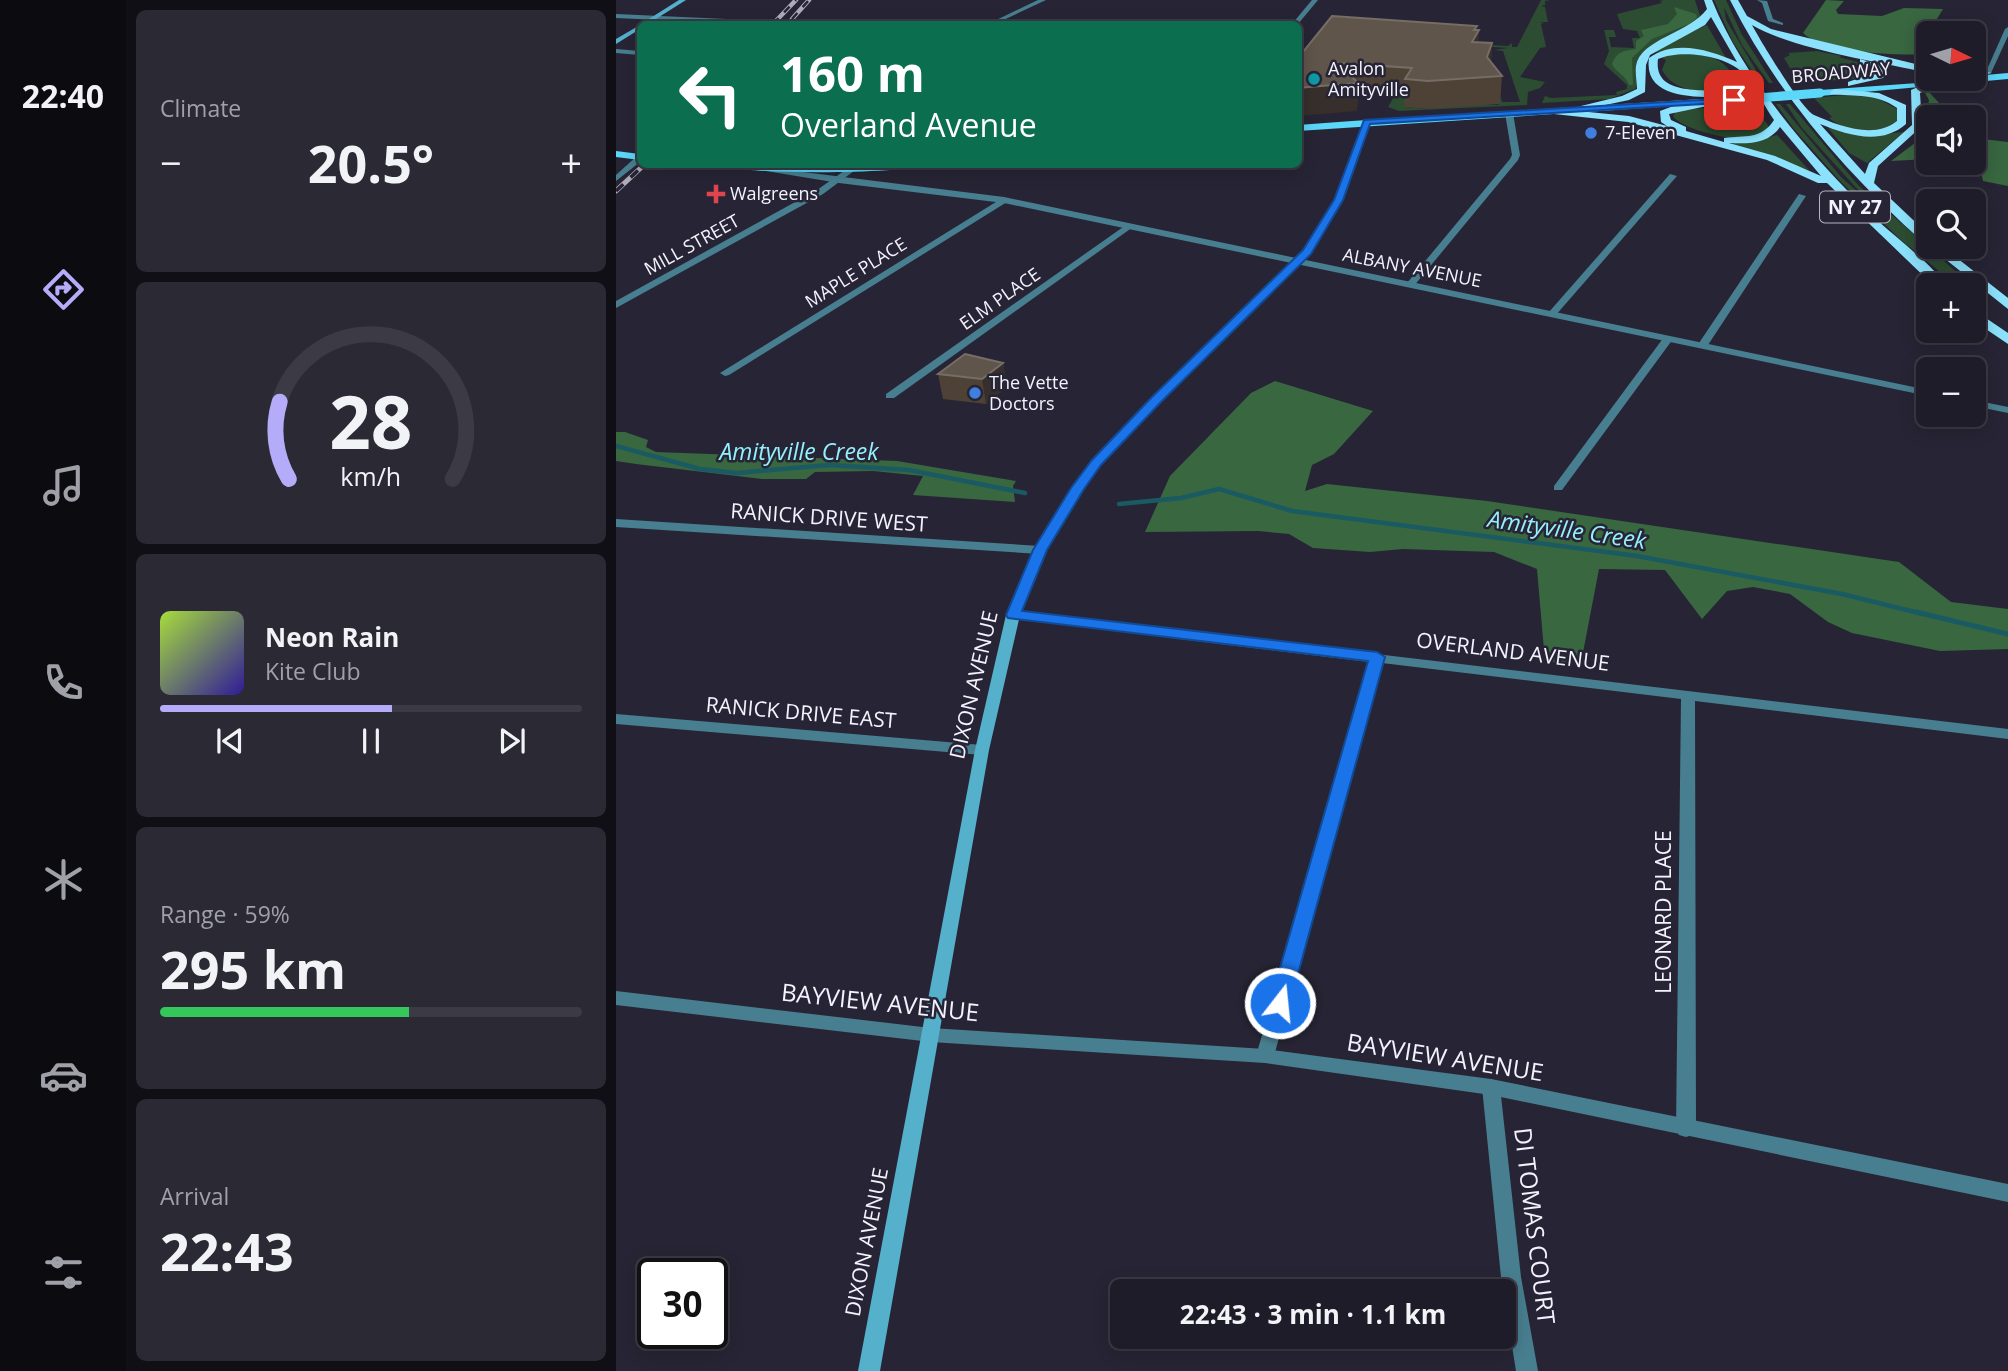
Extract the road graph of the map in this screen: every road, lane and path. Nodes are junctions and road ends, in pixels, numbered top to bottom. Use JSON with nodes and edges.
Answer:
{"nodes":[{"id":1,"x":683,"y":0,"type":"edge"},
{"id":2,"x":1043,"y":0,"type":"edge"},
{"id":3,"x":1315,"y":0,"type":"edge"},
{"id":4,"x":1734,"y":0,"type":"edge"},
{"id":5,"x":1760,"y":0,"type":"edge"},
{"id":6,"x":1710,"y":5,"type":"edge"},
{"id":7,"x":616,"y":16,"type":"edge"},
{"id":8,"x":1742,"y":17,"type":"junction"},
{"id":9,"x":655,"y":18,"type":"junction"},
{"id":10,"x":650,"y":21,"type":"edge"},
{"id":11,"x":727,"y":21,"type":"dead end"},
{"id":12,"x":998,"y":21,"type":"edge"},
{"id":13,"x":1298,"y":21,"type":"edge"},
{"id":14,"x":1782,"y":24,"type":"dead end"},
{"id":15,"x":637,"y":29,"type":"edge"},
{"id":16,"x":2008,"y":29,"type":"edge"},
{"id":17,"x":616,"y":42,"type":"edge"},
{"id":18,"x":1795,"y":50,"type":"dead end"},
{"id":19,"x":616,"y":51,"type":"edge"},
{"id":20,"x":637,"y":53,"type":"edge"},
{"id":21,"x":1778,"y":55,"type":"dead end"},
{"id":22,"x":1772,"y":65,"type":"junction"},
{"id":23,"x":1916,"y":67,"type":"edge"},
{"id":24,"x":1745,"y":70,"type":"junction"},
{"id":25,"x":2008,"y":71,"type":"edge"},
{"id":26,"x":1987,"y":73,"type":"joint"},
{"id":27,"x":2008,"y":76,"type":"edge"},
{"id":28,"x":1986,"y":78,"type":"edge"},
{"id":29,"x":1916,"y":79,"type":"edge"},
{"id":30,"x":1851,"y":84,"type":"junction"},
{"id":31,"x":1916,"y":84,"type":"edge"},
{"id":32,"x":1818,"y":90,"type":"junction"},
{"id":33,"x":1918,"y":91,"type":"edge"},
{"id":34,"x":1835,"y":92,"type":"junction"},
{"id":35,"x":1726,"y":98,"type":"junction"},
{"id":36,"x":1583,"y":106,"type":"junction"},
{"id":37,"x":1509,"y":113,"type":"junction"},
{"id":38,"x":1558,"y":113,"type":"junction"},
{"id":39,"x":1809,"y":114,"type":"junction"},
{"id":40,"x":1367,"y":122,"type":"junction"},
{"id":41,"x":1778,"y":122,"type":"junction"},
{"id":42,"x":1302,"y":128,"type":"edge"},
{"id":43,"x":616,"y":154,"type":"edge"},
{"id":44,"x":637,"y":157,"type":"edge"},
{"id":45,"x":637,"y":160,"type":"edge"},
{"id":46,"x":763,"y":168,"type":"joint"},
{"id":47,"x":854,"y":168,"type":"joint"},
{"id":48,"x":1673,"y":176,"type":"dead end"},
{"id":49,"x":616,"y":179,"type":"edge"},
{"id":50,"x":839,"y":181,"type":"junction"},
{"id":51,"x":1868,"y":184,"type":"junction"},
{"id":52,"x":1838,"y":190,"type":"junction"},
{"id":53,"x":1802,"y":196,"type":"dead end"},
{"id":54,"x":1003,"y":200,"type":"junction"},
{"id":55,"x":1129,"y":227,"type":"junction"},
{"id":56,"x":1916,"y":229,"type":"edge"},
{"id":57,"x":1951,"y":259,"type":"edge"},
{"id":58,"x":1297,"y":263,"type":"junction"},
{"id":59,"x":1927,"y":273,"type":"edge"},
{"id":60,"x":1410,"y":285,"type":"junction"},
{"id":61,"x":2008,"y":305,"type":"edge"},
{"id":62,"x":616,"y":306,"type":"edge"},
{"id":63,"x":1552,"y":314,"type":"junction"},
{"id":64,"x":1986,"y":323,"type":"edge"},
{"id":65,"x":1668,"y":338,"type":"junction"},
{"id":66,"x":2008,"y":340,"type":"edge"},
{"id":67,"x":1702,"y":346,"type":"junction"},
{"id":68,"x":725,"y":373,"type":"dead end"},
{"id":69,"x":1916,"y":391,"type":"edge"},
{"id":70,"x":890,"y":396,"type":"dead end"},
{"id":71,"x":1986,"y":405,"type":"edge"},
{"id":72,"x":2008,"y":410,"type":"edge"},
{"id":73,"x":1558,"y":488,"type":"dead end"},
{"id":74,"x":616,"y":523,"type":"edge"},
{"id":75,"x":1040,"y":550,"type":"junction"},
{"id":76,"x":1013,"y":615,"type":"junction"},
{"id":77,"x":1377,"y":657,"type":"junction"},
{"id":78,"x":1688,"y":695,"type":"junction"},
{"id":79,"x":616,"y":719,"type":"edge"},
{"id":80,"x":2008,"y":734,"type":"edge"},
{"id":81,"x":982,"y":750,"type":"junction"},
{"id":82,"x":616,"y":998,"type":"edge"},
{"id":83,"x":931,"y":1035,"type":"junction"},
{"id":84,"x":1265,"y":1056,"type":"junction"},
{"id":85,"x":1491,"y":1087,"type":"junction"},
{"id":86,"x":1686,"y":1129,"type":"junction"},
{"id":87,"x":2008,"y":1194,"type":"edge"},
{"id":88,"x":869,"y":1371,"type":"edge"},
{"id":89,"x":1527,"y":1371,"type":"edge"}],
"edges":[{"from":1,"to":9,"type":"main road"},
{"from":2,"to":12,"type":"street"},
{"from":3,"to":13,"type":"street"},
{"from":4,"to":8,"type":"highway","number":"NY 27"},
{"from":5,"to":14,"type":"street"},
{"from":6,"to":24,"type":"highway","number":"NY 27"},
{"from":6,"to":36,"type":"highway"},
{"from":7,"to":9,"type":"street"},
{"from":8,"to":22,"type":"highway","number":"NY 27"},
{"from":8,"to":23,"type":"highway"},
{"from":9,"to":10,"type":"main road"},
{"from":9,"to":11,"type":"street"},
{"from":15,"to":17,"type":"main road"},
{"from":16,"to":26,"type":"street"},
{"from":18,"to":30,"type":"highway"},
{"from":19,"to":20,"type":"street"},
{"from":21,"to":22,"type":"highway"},
{"from":22,"to":39,"type":"highway","number":"NY 27"},
{"from":24,"to":35,"type":"highway"},
{"from":24,"to":41,"type":"highway","number":"NY 27"},
{"from":25,"to":26,"type":"main road"},
{"from":27,"to":28,"type":"main road","name":"BROADWAY"},
{"from":29,"to":30,"type":"main road","name":"BROADWAY"},
{"from":30,"to":32,"type":"main road","name":"BROADWAY"},
{"from":31,"to":34,"type":"main road","name":"BROADWAY"},
{"from":32,"to":34,"type":"main road","name":"BROADWAY"},
{"from":32,"to":35,"type":"main road","name":"BROADWAY","bridge":true},
{"from":33,"to":51,"type":"highway"},
{"from":34,"to":39,"type":"highway"},
{"from":35,"to":36,"type":"main road","name":"BROADWAY"},
{"from":35,"to":38,"type":"main road","name":"BROADWAY"},
{"from":35,"to":41,"type":"highway"},
{"from":36,"to":37,"type":"main road","name":"BROADWAY"},
{"from":37,"to":38,"type":"main road","name":"BROADWAY"},
{"from":37,"to":40,"type":"main road","name":"BROADWAY"},
{"from":37,"to":60,"type":"street"},
{"from":38,"to":52,"type":"highway"},
{"from":39,"to":51,"type":"highway","number":"NY 27"},
{"from":40,"to":42,"type":"main road","name":"BROADWAY"},
{"from":40,"to":58,"type":"main road","name":"DIXON AVENUE"},
{"from":41,"to":52,"type":"highway","number":"NY 27"},
{"from":43,"to":44,"type":"main road"},
{"from":45,"to":49,"type":"street"},
{"from":46,"to":47,"type":"main road"},
{"from":46,"to":50,"type":"street","name":"ALBANY AVENUE"},
{"from":47,"to":50,"type":"street","name":"MILL STREET"},
{"from":48,"to":63,"type":"street"},
{"from":50,"to":54,"type":"street","name":"ALBANY AVENUE"},
{"from":50,"to":62,"type":"street","name":"MILL STREET"},
{"from":51,"to":56,"type":"highway","number":"NY 27"},
{"from":52,"to":59,"type":"highway","number":"NY 27"},
{"from":53,"to":67,"type":"street"},
{"from":54,"to":55,"type":"street","name":"ALBANY AVENUE"},
{"from":54,"to":68,"type":"street","name":"MAPLE PLACE"},
{"from":55,"to":58,"type":"street","name":"ALBANY AVENUE"},
{"from":55,"to":70,"type":"street","name":"ELM PLACE"},
{"from":57,"to":61,"type":"highway"},
{"from":58,"to":60,"type":"street","name":"ALBANY AVENUE"},
{"from":58,"to":75,"type":"main road","name":"DIXON AVENUE"},
{"from":60,"to":63,"type":"street","name":"ALBANY AVENUE"},
{"from":63,"to":65,"type":"street","name":"ALBANY AVENUE"},
{"from":64,"to":66,"type":"highway"},
{"from":65,"to":67,"type":"street","name":"ALBANY AVENUE"},
{"from":65,"to":73,"type":"street"},
{"from":67,"to":69,"type":"street","name":"ALBANY AVENUE"},
{"from":71,"to":72,"type":"street"},
{"from":74,"to":75,"type":"street","name":"RANICK DRIVE WEST"},
{"from":75,"to":76,"type":"main road","name":"DIXON AVENUE"},
{"from":76,"to":77,"type":"street","name":"OVERLAND AVENUE"},
{"from":76,"to":81,"type":"main road","name":"DIXON AVENUE"},
{"from":77,"to":78,"type":"street","name":"OVERLAND AVENUE"},
{"from":77,"to":84,"type":"street"},
{"from":78,"to":80,"type":"street","name":"OVERLAND AVENUE"},
{"from":78,"to":86,"type":"street","name":"LEONARD PLACE"},
{"from":79,"to":81,"type":"street","name":"RANICK DRIVE EAST"},
{"from":81,"to":83,"type":"main road","name":"DIXON AVENUE"},
{"from":82,"to":83,"type":"street","name":"BAYVIEW AVENUE"},
{"from":83,"to":84,"type":"street","name":"BAYVIEW AVENUE"},
{"from":83,"to":88,"type":"main road","name":"DIXON AVENUE"},
{"from":84,"to":85,"type":"street","name":"BAYVIEW AVENUE"},
{"from":85,"to":86,"type":"street","name":"BAYVIEW AVENUE"},
{"from":85,"to":89,"type":"street","name":"DI TOMAS COURT"},
{"from":86,"to":87,"type":"street","name":"BAYVIEW AVENUE"}]}
